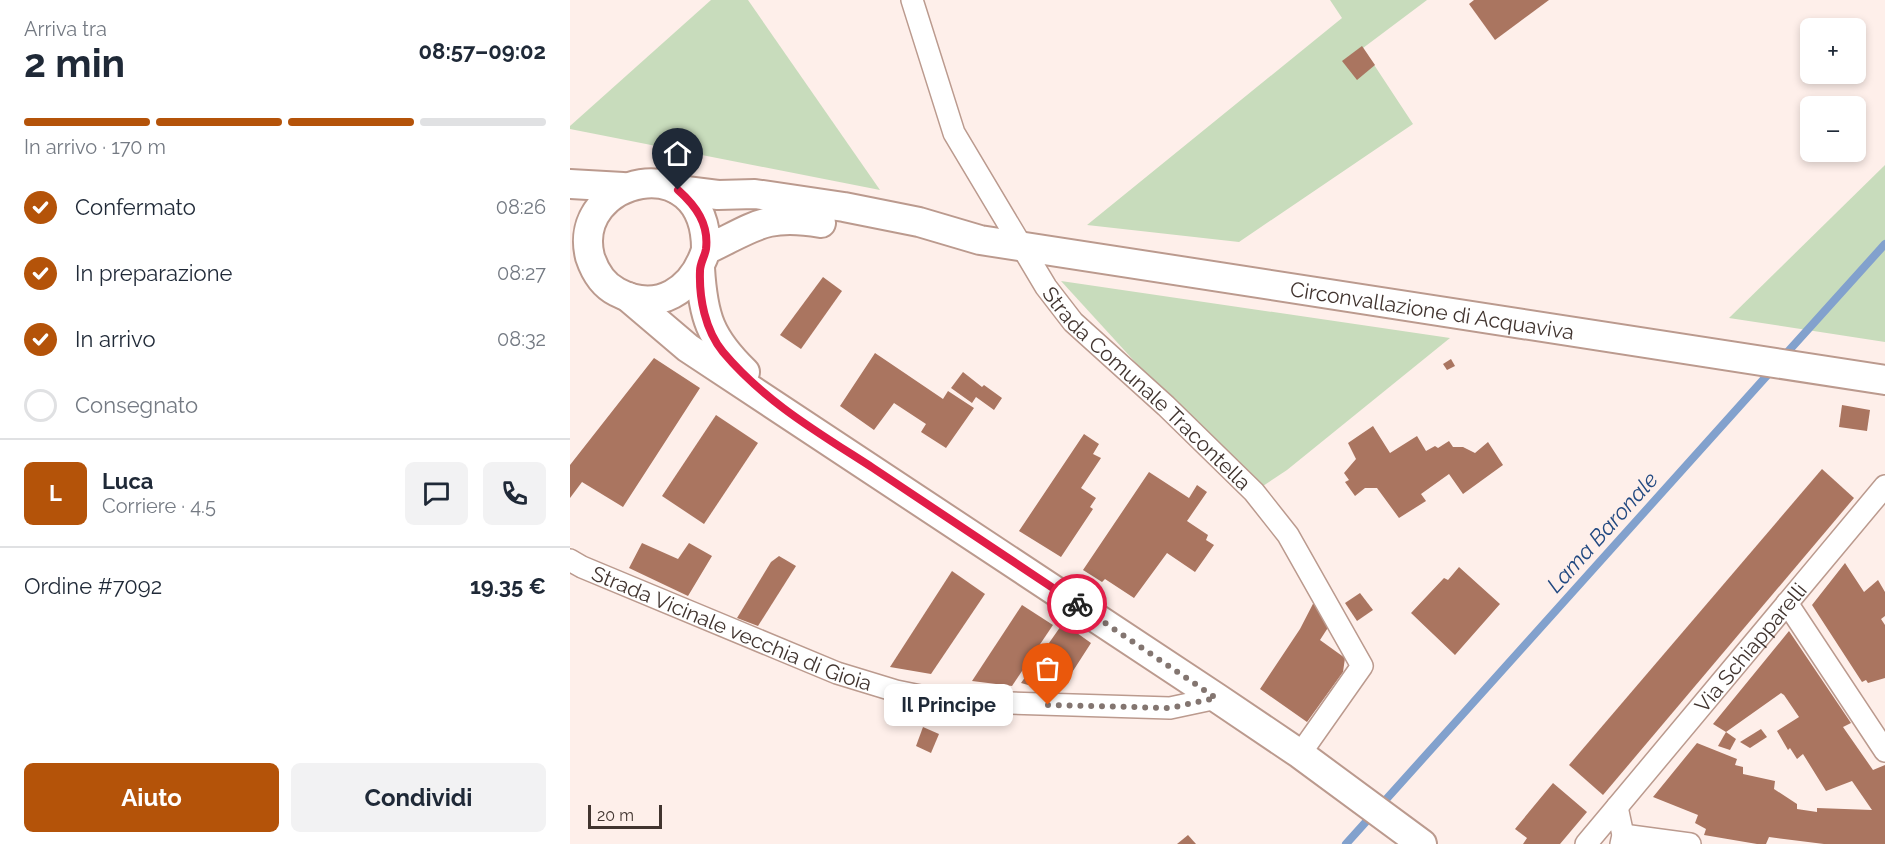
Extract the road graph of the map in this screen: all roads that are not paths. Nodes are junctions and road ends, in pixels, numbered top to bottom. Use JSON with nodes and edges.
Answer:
{"nodes":[{"id":1,"x":912,"y":0,"type":"edge"},
{"id":2,"x":570,"y":184,"type":"edge"},
{"id":3,"x":623,"y":186,"type":"junction"},
{"id":4,"x":678,"y":190,"type":"junction"},
{"id":5,"x":980,"y":240,"type":"junction"},
{"id":6,"x":1023,"y":247,"type":"junction"},
{"id":7,"x":570,"y":255,"type":"edge"},
{"id":8,"x":703,"y":259,"type":"junction"},
{"id":9,"x":595,"y":270,"type":"junction"},
{"id":10,"x":628,"y":297,"type":"junction"},
{"id":11,"x":1885,"y":380,"type":"edge"},
{"id":12,"x":773,"y":402,"type":"junction"},
{"id":13,"x":1885,"y":486,"type":"edge"},
{"id":14,"x":570,"y":560,"type":"edge"},
{"id":15,"x":1787,"y":603,"type":"junction"},
{"id":16,"x":1216,"y":698,"type":"junction"},
{"id":17,"x":1885,"y":751,"type":"edge"},
{"id":18,"x":1300,"y":754,"type":"junction"},
{"id":19,"x":1617,"y":807,"type":"junction"},
{"id":20,"x":1622,"y":839,"type":"edge"},
{"id":21,"x":1422,"y":844,"type":"edge"},
{"id":22,"x":1586,"y":844,"type":"edge"},
{"id":23,"x":1690,"y":844,"type":"edge"}],
"edges":[{"from":1,"to":6,"type":"street","name":"Strada Comunale Tracontella"},
{"from":2,"to":3,"type":"main road"},
{"from":3,"to":4,"type":"main road"},
{"from":3,"to":9,"type":"main road"},
{"from":4,"to":5,"type":"main road"},
{"from":4,"to":8,"type":"main road"},
{"from":5,"to":6,"type":"main road","name":"Circonvallazione di Acquaviva"},
{"from":5,"to":8,"type":"main road"},
{"from":6,"to":11,"type":"main road","name":"Circonvallazione di Acquaviva"},
{"from":6,"to":18,"type":"street","name":"Strada Comunale Tracontella"},
{"from":7,"to":9,"type":"main road"},
{"from":8,"to":10,"type":"main road"},
{"from":8,"to":12,"type":"main road"},
{"from":9,"to":10,"type":"main road"},
{"from":10,"to":12,"type":"main road"},
{"from":12,"to":16,"type":"main road"},
{"from":13,"to":15,"type":"street","name":"Via Schiapparelli"},
{"from":14,"to":16,"type":"street","name":"Strada Vicinale vecchia di Gioia"},
{"from":15,"to":17,"type":"street"},
{"from":15,"to":19,"type":"street","name":"Via Schiapparelli"},
{"from":16,"to":18,"type":"main road"},
{"from":18,"to":21,"type":"main road"},
{"from":19,"to":20,"type":"street"},
{"from":19,"to":22,"type":"street","name":"Via Schiapparelli"},
{"from":20,"to":23,"type":"street"}]}
